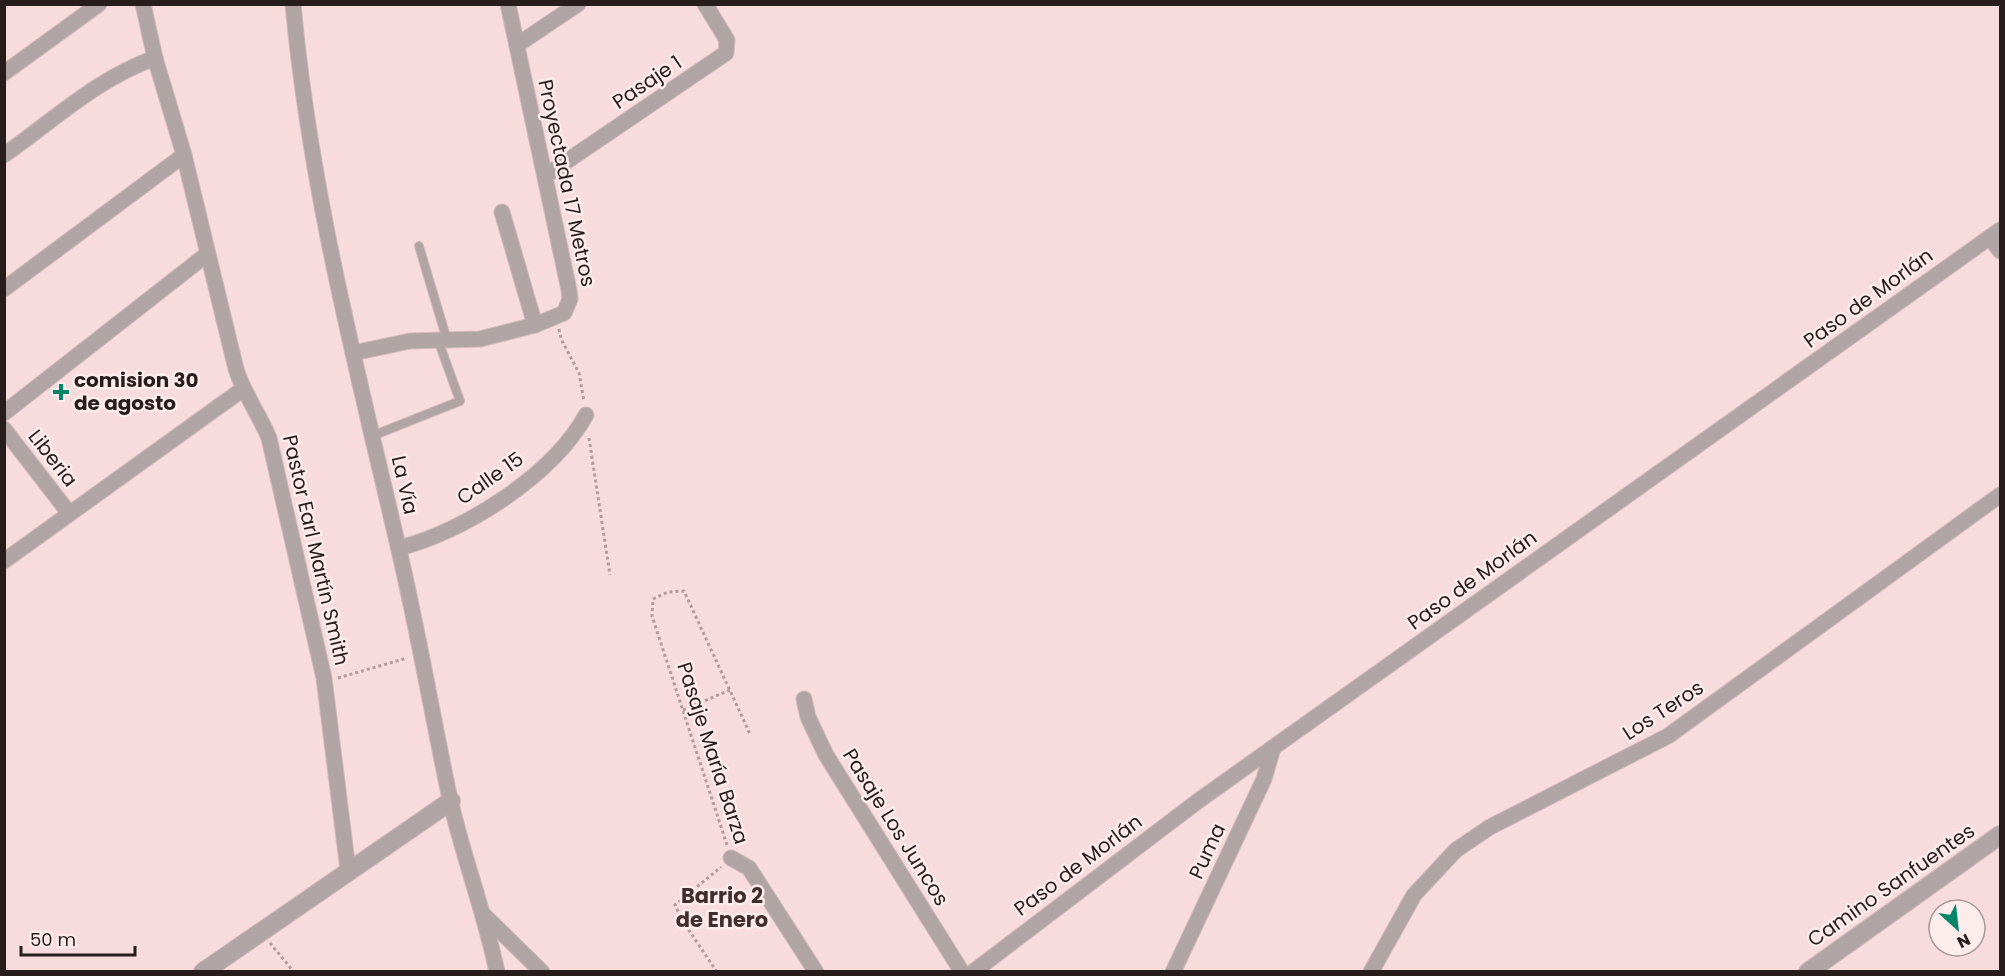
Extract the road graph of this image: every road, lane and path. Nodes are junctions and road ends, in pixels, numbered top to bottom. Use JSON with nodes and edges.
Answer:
{"nodes":[{"id":1,"x":99,"y":4,"type":"edge"},
{"id":2,"x":143,"y":4,"type":"edge"},
{"id":3,"x":293,"y":4,"type":"edge"},
{"id":4,"x":508,"y":4,"type":"edge"},
{"id":5,"x":578,"y":4,"type":"edge"},
{"id":6,"x":705,"y":4,"type":"edge"},
{"id":7,"x":518,"y":45,"type":"junction"},
{"id":8,"x":155,"y":58,"type":"junction"},
{"id":9,"x":4,"y":74,"type":"edge"},
{"id":10,"x":4,"y":155,"type":"edge"},
{"id":11,"x":184,"y":155,"type":"junction"},
{"id":12,"x":545,"y":176,"type":"junction"},
{"id":13,"x":502,"y":212,"type":"dead end"},
{"id":14,"x":1995,"y":233,"type":"edge"},
{"id":15,"x":419,"y":246,"type":"dead end"},
{"id":16,"x":2001,"y":251,"type":"edge"},
{"id":17,"x":206,"y":255,"type":"junction"},
{"id":18,"x":4,"y":289,"type":"edge"},
{"id":19,"x":557,"y":317,"type":"junction"},
{"id":20,"x":535,"y":325,"type":"junction"},
{"id":21,"x":443,"y":340,"type":"junction"},
{"id":22,"x":353,"y":353,"type":"junction"},
{"id":23,"x":243,"y":389,"type":"junction"},
{"id":24,"x":4,"y":412,"type":"edge"},
{"id":25,"x":586,"y":415,"type":"junction"},
{"id":26,"x":4,"y":429,"type":"edge"},
{"id":27,"x":372,"y":436,"type":"junction"},
{"id":28,"x":2001,"y":495,"type":"edge"},
{"id":29,"x":69,"y":513,"type":"junction"},
{"id":30,"x":399,"y":548,"type":"junction"},
{"id":31,"x":4,"y":561,"type":"edge"},
{"id":32,"x":610,"y":575,"type":"dead end"},
{"id":33,"x":422,"y":652,"type":"junction"},
{"id":34,"x":324,"y":678,"type":"junction"},
{"id":35,"x":730,"y":690,"type":"junction"},
{"id":36,"x":804,"y":699,"type":"dead end"},
{"id":37,"x":683,"y":710,"type":"junction"},
{"id":38,"x":750,"y":734,"type":"dead end"},
{"id":39,"x":1273,"y":748,"type":"junction"},
{"id":40,"x":451,"y":801,"type":"junction"},
{"id":41,"x":2000,"y":835,"type":"edge"},
{"id":42,"x":731,"y":858,"type":"junction"},
{"id":43,"x":348,"y":870,"type":"junction"},
{"id":44,"x":484,"y":915,"type":"junction"},
{"id":45,"x":261,"y":932,"type":"junction"},
{"id":46,"x":203,"y":972,"type":"edge"},
{"id":47,"x":294,"y":972,"type":"edge"},
{"id":48,"x":497,"y":972,"type":"edge"},
{"id":49,"x":542,"y":972,"type":"edge"},
{"id":50,"x":717,"y":972,"type":"edge"},
{"id":51,"x":816,"y":972,"type":"edge"},
{"id":52,"x":962,"y":972,"type":"edge"},
{"id":53,"x":973,"y":972,"type":"edge"},
{"id":54,"x":1173,"y":972,"type":"edge"},
{"id":55,"x":1371,"y":972,"type":"edge"},
{"id":56,"x":1808,"y":972,"type":"edge"}],
"edges":[{"from":1,"to":9,"type":"street"},
{"from":2,"to":8,"type":"street","name":"Pastor Earl Martín Smith"},
{"from":3,"to":22,"type":"street","name":"La Vía"},
{"from":4,"to":7,"type":"street","name":"Proyectada 17 Metros"},
{"from":5,"to":7,"type":"street"},
{"from":6,"to":12,"type":"street","name":"Pasaje 1"},
{"from":7,"to":12,"type":"street","name":"Proyectada 17 Metros"},
{"from":8,"to":10,"type":"street"},
{"from":8,"to":11,"type":"street","name":"Pastor Earl Martín Smith"},
{"from":11,"to":17,"type":"street","name":"Pastor Earl Martín Smith"},
{"from":11,"to":18,"type":"street"},
{"from":12,"to":19,"type":"street","name":"Proyectada 17 Metros"},
{"from":13,"to":20,"type":"street"},
{"from":14,"to":16,"type":"street"},
{"from":14,"to":39,"type":"street","name":"Paso de Morlán"},
{"from":15,"to":21,"type":"lane"},
{"from":17,"to":23,"type":"street","name":"Pastor Earl Martín Smith"},
{"from":17,"to":24,"type":"street"},
{"from":19,"to":20,"type":"street"},
{"from":19,"to":25,"type":"path"},
{"from":20,"to":21,"type":"street"},
{"from":21,"to":22,"type":"street"},
{"from":21,"to":27,"type":"lane"},
{"from":22,"to":27,"type":"street","name":"La Vía"},
{"from":23,"to":29,"type":"street"},
{"from":23,"to":34,"type":"street","name":"Pastor Earl Martín Smith"},
{"from":25,"to":30,"type":"street","name":"Calle 15"},
{"from":25,"to":32,"type":"path"},
{"from":26,"to":29,"type":"street","name":"Liberia"},
{"from":27,"to":30,"type":"street","name":"La Vía"},
{"from":28,"to":55,"type":"street","name":"Los Teros"},
{"from":29,"to":31,"type":"street"},
{"from":30,"to":33,"type":"street","name":"La Vía"},
{"from":33,"to":34,"type":"path"},
{"from":33,"to":40,"type":"street","name":"La Vía"},
{"from":34,"to":43,"type":"street","name":"Pastor Earl Martín Smith"},
{"from":35,"to":37,"type":"path"},
{"from":35,"to":37,"type":"path","name":"Pasaje María Barza"},
{"from":35,"to":38,"type":"path"},
{"from":36,"to":52,"type":"street","name":"Pasaje Los Juncos"},
{"from":37,"to":42,"type":"path","name":"Pasaje María Barza"},
{"from":39,"to":53,"type":"street","name":"Paso de Morlán"},
{"from":39,"to":54,"type":"street","name":"Puma"},
{"from":40,"to":43,"type":"street"},
{"from":40,"to":44,"type":"street","name":"La Vía"},
{"from":41,"to":56,"type":"street","name":"Camino Sanfuentes"},
{"from":42,"to":50,"type":"path","name":"Pasaje María Barza"},
{"from":42,"to":51,"type":"street"},
{"from":43,"to":45,"type":"street"},
{"from":44,"to":48,"type":"street","name":"La Vía"},
{"from":44,"to":49,"type":"street"},
{"from":45,"to":46,"type":"street"},
{"from":45,"to":47,"type":"path"}]}
